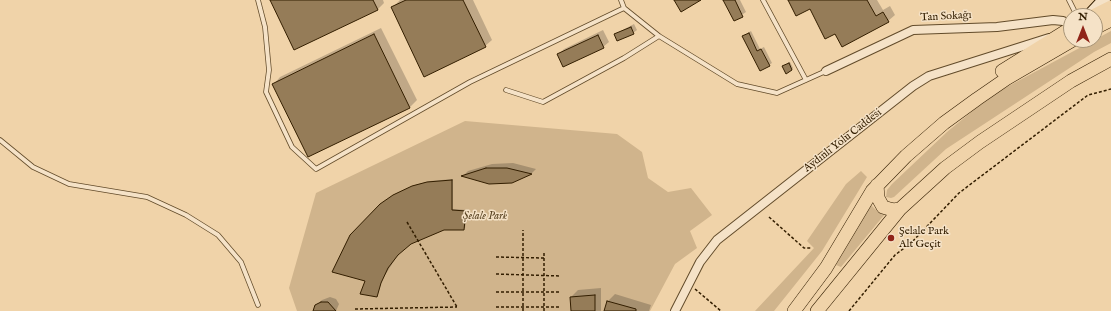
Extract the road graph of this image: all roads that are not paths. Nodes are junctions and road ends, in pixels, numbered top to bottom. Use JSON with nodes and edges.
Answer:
{"nodes":[{"id":1,"x":258,"y":0,"type":"edge"},
{"id":2,"x":621,"y":0,"type":"edge"},
{"id":3,"x":763,"y":0,"type":"edge"},
{"id":4,"x":1104,"y":0,"type":"edge"},
{"id":5,"x":624,"y":8,"type":"junction"},
{"id":6,"x":1096,"y":8,"type":"edge"},
{"id":7,"x":1063,"y":21,"type":"edge"},
{"id":8,"x":1063,"y":32,"type":"edge"},
{"id":9,"x":1059,"y":35,"type":"junction"},
{"id":10,"x":659,"y":36,"type":"junction"},
{"id":11,"x":1063,"y":46,"type":"edge"},
{"id":12,"x":1111,"y":52,"type":"edge"},
{"id":13,"x":1111,"y":59,"type":"edge"},
{"id":14,"x":826,"y":71,"type":"joint"},
{"id":15,"x":806,"y":80,"type":"junction"},
{"id":16,"x":1071,"y":81,"type":"junction"},
{"id":17,"x":506,"y":90,"type":"dead end"},
{"id":18,"x":0,"y":140,"type":"edge"},
{"id":19,"x":923,"y":141,"type":"junction"},
{"id":20,"x":877,"y":185,"type":"junction"},
{"id":21,"x":900,"y":209,"type":"junction"},
{"id":22,"x":258,"y":306,"type":"dead end"},
{"id":23,"x":675,"y":311,"type":"edge"},
{"id":24,"x":794,"y":311,"type":"edge"},
{"id":25,"x":817,"y":311,"type":"edge"}],
"edges":[{"from":1,"to":5,"type":"lane"},
{"from":2,"to":5,"type":"lane"},
{"from":3,"to":15,"type":"lane"},
{"from":4,"to":6,"type":"street"},
{"from":5,"to":10,"type":"lane"},
{"from":7,"to":14,"type":"street","name":"Tan Sokağı"},
{"from":8,"to":9,"type":"main road"},
{"from":9,"to":19,"type":"main road"},
{"from":9,"to":23,"type":"street","name":"Aydınlı Yolu Caddesi"},
{"from":10,"to":15,"type":"lane"},
{"from":10,"to":17,"type":"lane"},
{"from":11,"to":19,"type":"main road"},
{"from":12,"to":16,"type":"main road"},
{"from":13,"to":16,"type":"main road"},
{"from":14,"to":15,"type":"lane"},
{"from":16,"to":21,"type":"main road"},
{"from":18,"to":22,"type":"lane"},
{"from":19,"to":20,"type":"main road"},
{"from":20,"to":21,"type":"main road"},
{"from":20,"to":24,"type":"main road"},
{"from":21,"to":25,"type":"main road"}]}
